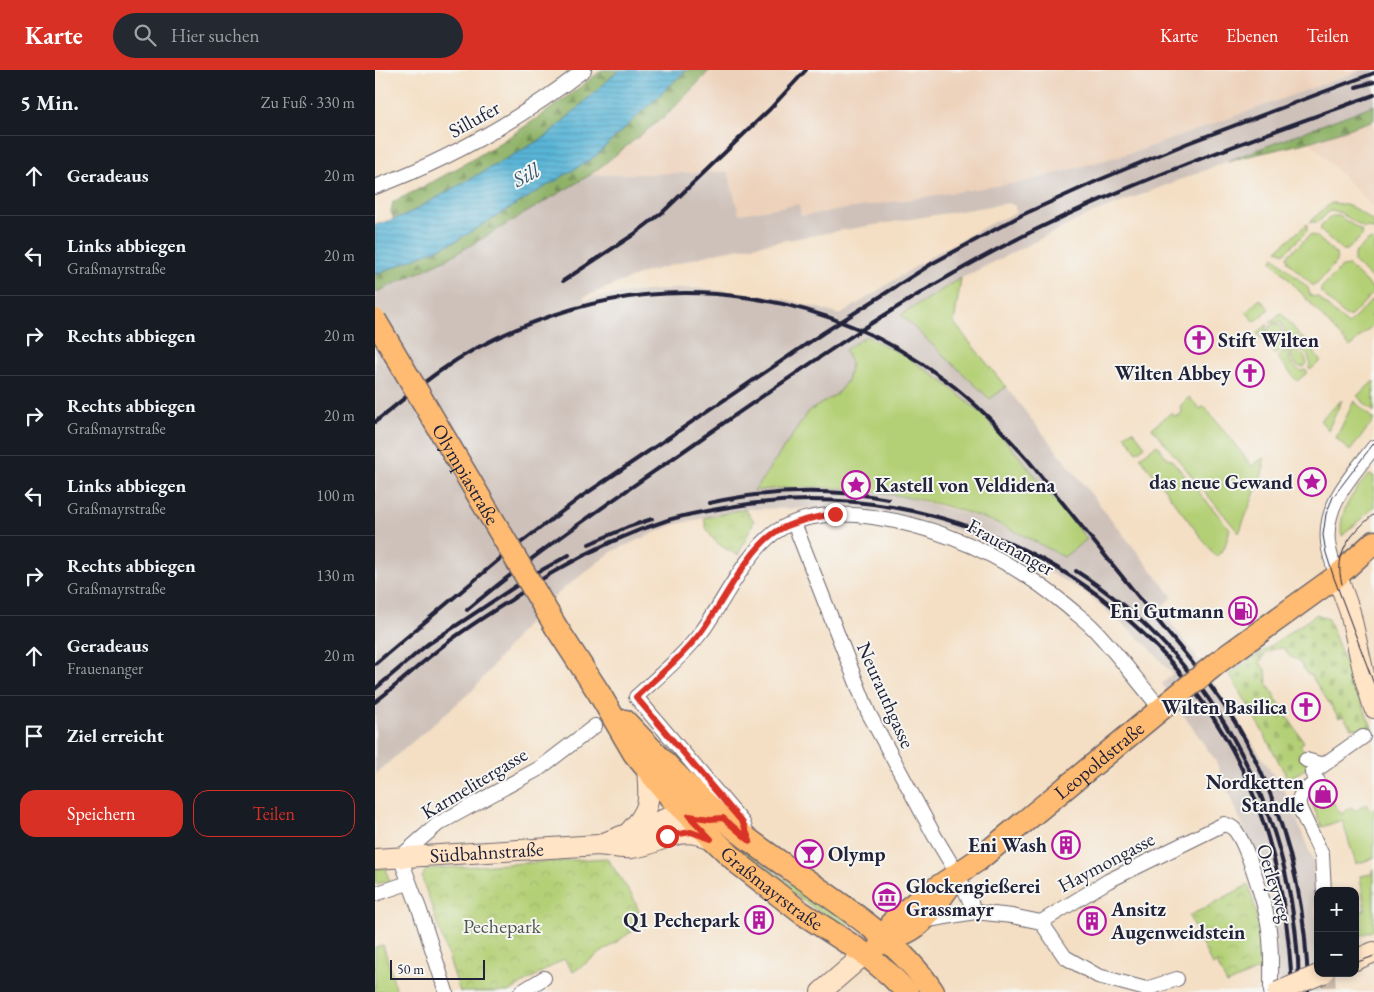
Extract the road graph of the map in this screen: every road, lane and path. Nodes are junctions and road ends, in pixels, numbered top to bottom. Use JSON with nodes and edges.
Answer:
{"nodes":[{"id":1,"x":584,"y":70,"type":"edge"},
{"id":2,"x":375,"y":187,"type":"edge"},
{"id":3,"x":375,"y":320,"type":"edge"},
{"id":4,"x":1374,"y":448,"type":"edge"},
{"id":5,"x":794,"y":523,"type":"junction"},
{"id":6,"x":1374,"y":542,"type":"edge"},
{"id":7,"x":1337,"y":576,"type":"junction"},
{"id":8,"x":1350,"y":612,"type":"junction"},
{"id":9,"x":556,"y":628,"type":"joint"},
{"id":10,"x":1374,"y":651,"type":"edge"},
{"id":11,"x":599,"y":693,"type":"junction"},
{"id":12,"x":1166,"y":704,"type":"junction"},
{"id":13,"x":1374,"y":708,"type":"edge"},
{"id":14,"x":595,"y":726,"type":"dead end"},
{"id":15,"x":1359,"y":735,"type":"dead end"},
{"id":16,"x":647,"y":769,"type":"junction"},
{"id":17,"x":689,"y":816,"type":"junction"},
{"id":18,"x":723,"y":818,"type":"junction"},
{"id":19,"x":1224,"y":824,"type":"joint"},
{"id":20,"x":629,"y":832,"type":"junction"},
{"id":21,"x":711,"y":839,"type":"junction"},
{"id":22,"x":750,"y":841,"type":"junction"},
{"id":23,"x":599,"y":845,"type":"junction"},
{"id":24,"x":399,"y":857,"type":"junction"},
{"id":25,"x":375,"y":859,"type":"edge"},
{"id":26,"x":958,"y":875,"type":"junction"},
{"id":27,"x":409,"y":883,"type":"junction"},
{"id":28,"x":1324,"y":887,"type":"edge"},
{"id":29,"x":375,"y":894,"type":"edge"},
{"id":30,"x":975,"y":912,"type":"junction"},
{"id":31,"x":923,"y":919,"type":"junction"},
{"id":32,"x":1041,"y":922,"type":"junction"},
{"id":33,"x":885,"y":940,"type":"junction"},
{"id":34,"x":1374,"y":952,"type":"edge"},
{"id":35,"x":865,"y":954,"type":"junction"},
{"id":36,"x":1359,"y":958,"type":"edge"},
{"id":37,"x":1314,"y":977,"type":"edge"},
{"id":38,"x":544,"y":978,"type":"dead end"},
{"id":39,"x":1177,"y":979,"type":"dead end"},
{"id":40,"x":446,"y":992,"type":"edge"},
{"id":41,"x":521,"y":992,"type":"edge"},
{"id":42,"x":821,"y":992,"type":"edge"},
{"id":43,"x":907,"y":992,"type":"edge"},
{"id":44,"x":933,"y":992,"type":"edge"},
{"id":45,"x":1271,"y":992,"type":"edge"},
{"id":46,"x":1277,"y":992,"type":"edge"}],
"edges":[{"from":1,"to":2,"type":"street","name":"Sillufer"},
{"from":3,"to":9,"type":"main road","name":"Olympiastraße","bridge":true},
{"from":4,"to":7,"type":"street"},
{"from":5,"to":12,"type":"street","name":"Frauenanger"},
{"from":5,"to":22,"type":"street","name":"Graßmayrstraße"},
{"from":5,"to":26,"type":"street","name":"Neurauthgasse"},
{"from":6,"to":7,"type":"main road","name":"Leopoldstraße"},
{"from":7,"to":8,"type":"street"},
{"from":7,"to":12,"type":"main road","name":"Leopoldstraße","bridge":true},
{"from":8,"to":10,"type":"street"},
{"from":8,"to":13,"type":"street"},
{"from":9,"to":11,"type":"main road","name":"Graßmayrstraße"},
{"from":11,"to":16,"type":"main road","name":"Graßmayrstraße"},
{"from":11,"to":18,"type":"main road","name":"Graßmayrstraße"},
{"from":12,"to":26,"type":"main road","name":"Leopoldstraße"},
{"from":14,"to":24,"type":"street","name":"Karmelitergasse"},
{"from":15,"to":28,"type":"street"},
{"from":16,"to":17,"type":"main road","name":"Graßmayrstraße"},
{"from":16,"to":20,"type":"street"},
{"from":17,"to":18,"type":"street"},
{"from":17,"to":20,"type":"street"},
{"from":17,"to":21,"type":"main road","name":"Graßmayrstraße"},
{"from":18,"to":22,"type":"main road","name":"Graßmayrstraße"},
{"from":19,"to":32,"type":"street","name":"Haymongasse"},
{"from":19,"to":45,"type":"street","name":"Oerleyweg"},
{"from":20,"to":23,"type":"street"},
{"from":21,"to":23,"type":"street"},
{"from":21,"to":35,"type":"main road","name":"Graßmayrstraße"},
{"from":22,"to":33,"type":"main road","name":"Graßmayrstraße"},
{"from":23,"to":24,"type":"street","name":"Südbahnstraße"},
{"from":24,"to":25,"type":"street","name":"Südbahnstraße"},
{"from":24,"to":27,"type":"street"},
{"from":26,"to":30,"type":"street"},
{"from":26,"to":31,"type":"main road","name":"Leopoldstraße"},
{"from":26,"to":33,"type":"main road","name":"Leopoldstraße"},
{"from":27,"to":29,"type":"street"},
{"from":27,"to":40,"type":"street"},
{"from":30,"to":31,"type":"street"},
{"from":30,"to":32,"type":"street"},
{"from":31,"to":33,"type":"main road","name":"Leopoldstraße"},
{"from":32,"to":39,"type":"street"},
{"from":33,"to":35,"type":"main road","name":"Leopoldstraße"},
{"from":33,"to":44,"type":"main road","name":"Graßmayrstraße"},
{"from":34,"to":36,"type":"street"},
{"from":35,"to":42,"type":"street","name":"Leopoldstraße"},
{"from":35,"to":43,"type":"main road","name":"Graßmayrstraße"},
{"from":37,"to":46,"type":"street","bridge":true},
{"from":38,"to":41,"type":"street"}]}
